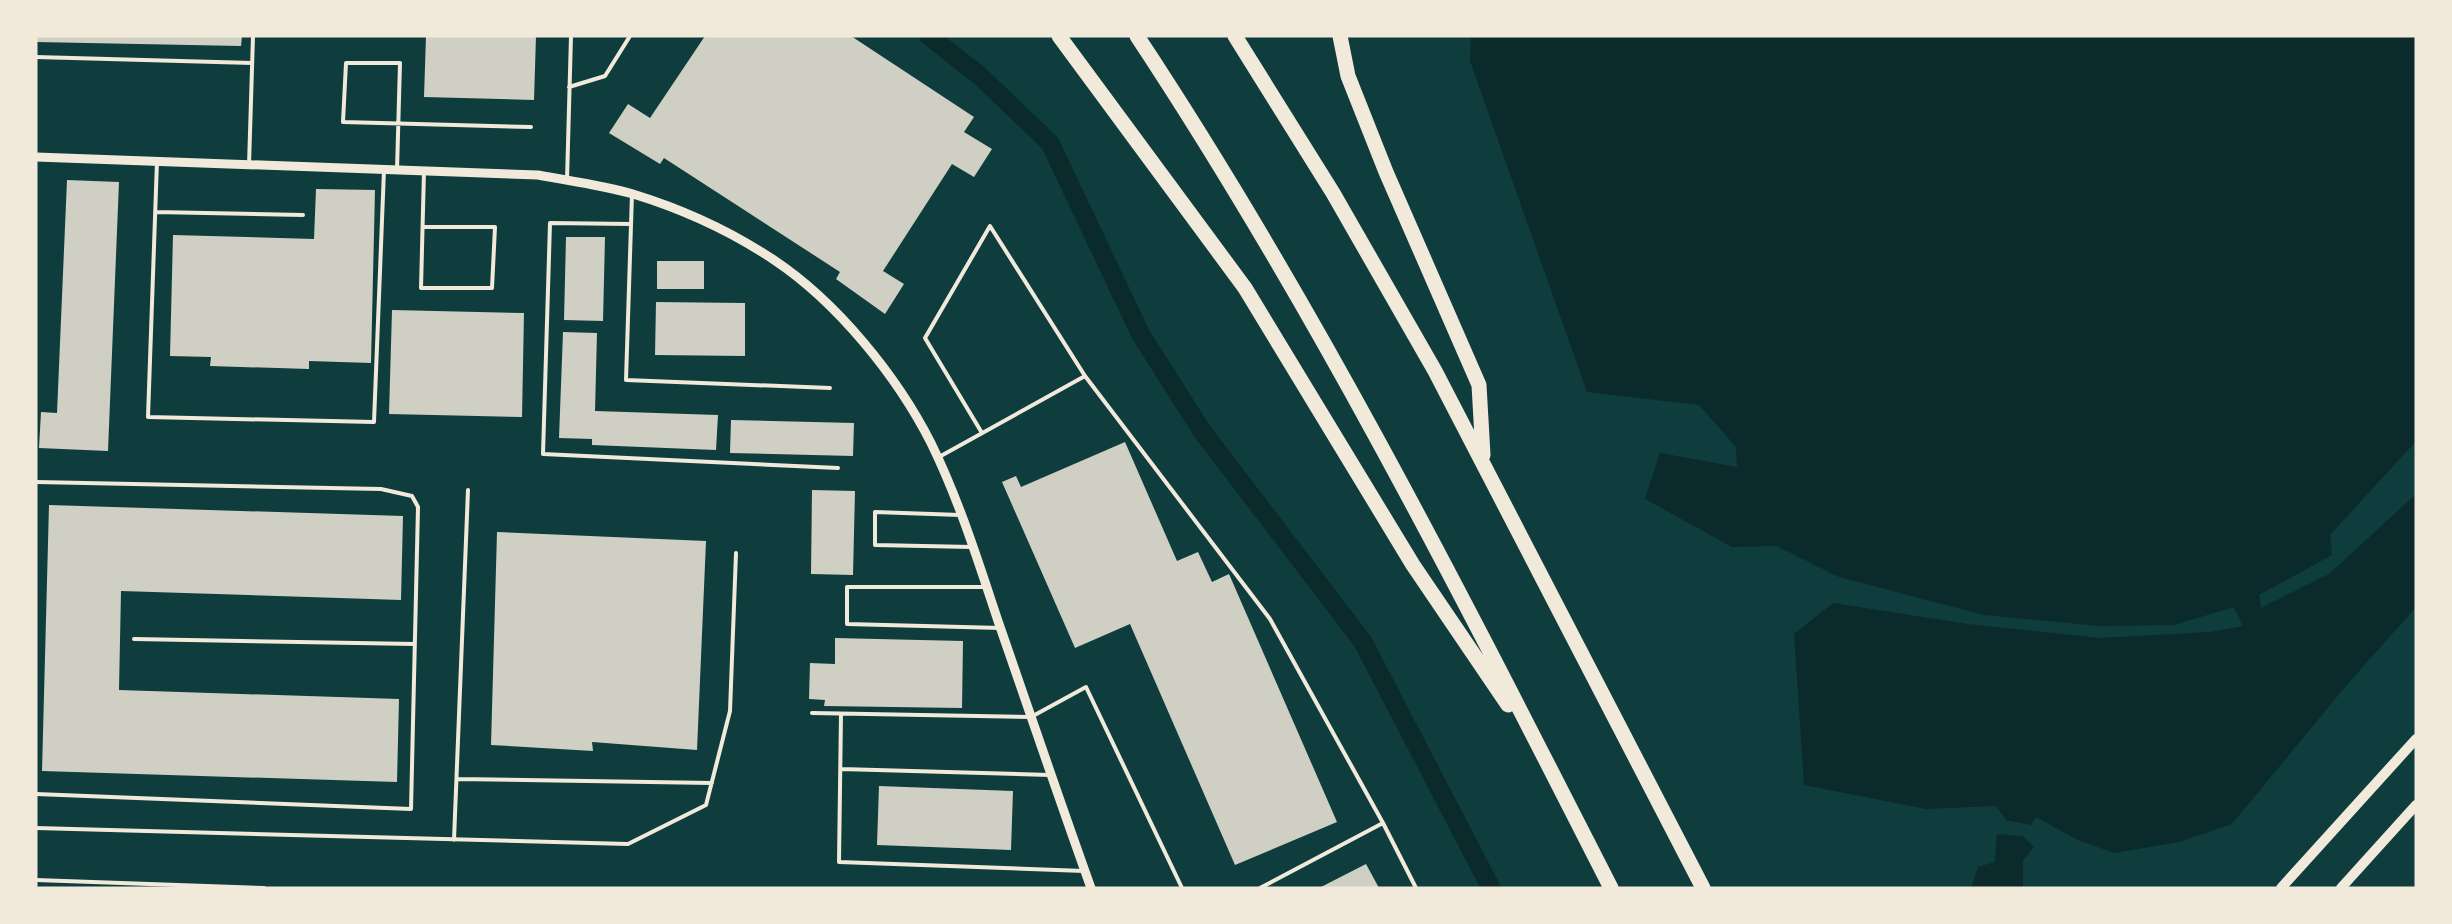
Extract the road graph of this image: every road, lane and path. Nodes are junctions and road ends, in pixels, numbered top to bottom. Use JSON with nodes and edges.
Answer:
{"nodes":[{"id":1,"x":253,"y":36,"type":"edge"},
{"id":2,"x":571,"y":36,"type":"edge"},
{"id":3,"x":630,"y":36,"type":"edge"},
{"id":4,"x":1059,"y":36,"type":"edge"},
{"id":5,"x":1137,"y":36,"type":"edge"},
{"id":6,"x":1235,"y":36,"type":"edge"},
{"id":7,"x":1340,"y":36,"type":"edge"},
{"id":8,"x":36,"y":57,"type":"edge"},
{"id":9,"x":252,"y":63,"type":"junction"},
{"id":10,"x":570,"y":86,"type":"junction"},
{"id":11,"x":398,"y":123,"type":"junction"},
{"id":12,"x":531,"y":127,"type":"dead end"},
{"id":13,"x":36,"y":157,"type":"edge"},
{"id":14,"x":157,"y":161,"type":"junction"},
{"id":15,"x":249,"y":164,"type":"junction"},
{"id":16,"x":384,"y":170,"type":"junction"},
{"id":17,"x":397,"y":170,"type":"junction"},
{"id":18,"x":424,"y":171,"type":"junction"},
{"id":19,"x":567,"y":180,"type":"junction"},
{"id":20,"x":632,"y":194,"type":"junction"},
{"id":21,"x":155,"y":212,"type":"junction"},
{"id":22,"x":302,"y":215,"type":"dead end"},
{"id":23,"x":631,"y":224,"type":"junction"},
{"id":24,"x":423,"y":227,"type":"junction"},
{"id":25,"x":1085,"y":376,"type":"junction"},
{"id":26,"x":830,"y":388,"type":"dead end"},
{"id":27,"x":982,"y":433,"type":"junction"},
{"id":28,"x":937,"y":458,"type":"junction"},
{"id":29,"x":1484,"y":462,"type":"junction"},
{"id":30,"x":838,"y":468,"type":"dead end"},
{"id":31,"x":36,"y":482,"type":"edge"},
{"id":32,"x":468,"y":490,"type":"dead end"},
{"id":33,"x":960,"y":515,"type":"junction"},
{"id":34,"x":973,"y":547,"type":"junction"},
{"id":35,"x":736,"y":554,"type":"dead end"},
{"id":36,"x":986,"y":587,"type":"junction"},
{"id":37,"x":1001,"y":628,"type":"junction"},
{"id":38,"x":134,"y":638,"type":"dead end"},
{"id":39,"x":415,"y":644,"type":"junction"},
{"id":40,"x":812,"y":713,"type":"dead end"},
{"id":41,"x":841,"y":714,"type":"junction"},
{"id":42,"x":1032,"y":716,"type":"junction"},
{"id":43,"x":2416,"y":739,"type":"edge"},
{"id":44,"x":1546,"y":760,"type":"junction"},
{"id":45,"x":841,"y":769,"type":"junction"},
{"id":46,"x":1052,"y":776,"type":"junction"},
{"id":47,"x":457,"y":779,"type":"junction"},
{"id":48,"x":712,"y":783,"type":"junction"},
{"id":49,"x":36,"y":794,"type":"edge"},
{"id":50,"x":2416,"y":805,"type":"edge"},
{"id":51,"x":1383,"y":823,"type":"junction"},
{"id":52,"x":36,"y":828,"type":"edge"},
{"id":53,"x":454,"y":840,"type":"junction"},
{"id":54,"x":1085,"y":871,"type":"junction"},
{"id":55,"x":36,"y":880,"type":"edge"},
{"id":56,"x":264,"y":888,"type":"edge"},
{"id":57,"x":1091,"y":888,"type":"edge"},
{"id":58,"x":1182,"y":888,"type":"edge"},
{"id":59,"x":1260,"y":888,"type":"edge"},
{"id":60,"x":1416,"y":888,"type":"edge"},
{"id":61,"x":1611,"y":888,"type":"edge"},
{"id":62,"x":1702,"y":888,"type":"edge"},
{"id":63,"x":2281,"y":888,"type":"edge"},
{"id":64,"x":2340,"y":888,"type":"edge"}],
"edges":[{"from":1,"to":9,"type":"lane"},
{"from":2,"to":10,"type":"lane"},
{"from":3,"to":10,"type":"lane"},
{"from":4,"to":44,"type":"highway"},
{"from":5,"to":44,"type":"highway"},
{"from":6,"to":29,"type":"highway"},
{"from":7,"to":29,"type":"highway"},
{"from":8,"to":9,"type":"lane"},
{"from":9,"to":15,"type":"lane"},
{"from":10,"to":19,"type":"lane"},
{"from":11,"to":11,"type":"lane"},
{"from":11,"to":12,"type":"lane"},
{"from":11,"to":17,"type":"lane"},
{"from":13,"to":14,"type":"street"},
{"from":14,"to":15,"type":"street"},
{"from":14,"to":21,"type":"lane"},
{"from":15,"to":16,"type":"street"},
{"from":16,"to":17,"type":"street"},
{"from":16,"to":21,"type":"lane"},
{"from":17,"to":18,"type":"street"},
{"from":18,"to":19,"type":"street"},
{"from":18,"to":24,"type":"lane"},
{"from":19,"to":20,"type":"street"},
{"from":20,"to":23,"type":"lane"},
{"from":20,"to":28,"type":"street"},
{"from":21,"to":22,"type":"lane"},
{"from":23,"to":26,"type":"lane"},
{"from":23,"to":30,"type":"lane"},
{"from":24,"to":24,"type":"lane"},
{"from":25,"to":27,"type":"lane"},
{"from":25,"to":27,"type":"lane"},
{"from":25,"to":51,"type":"lane"},
{"from":27,"to":28,"type":"lane"},
{"from":28,"to":33,"type":"street"},
{"from":29,"to":62,"type":"highway"},
{"from":31,"to":39,"type":"lane"},
{"from":32,"to":47,"type":"lane"},
{"from":33,"to":34,"type":"street"},
{"from":33,"to":34,"type":"lane"},
{"from":34,"to":36,"type":"street"},
{"from":35,"to":48,"type":"lane"},
{"from":36,"to":37,"type":"street"},
{"from":36,"to":37,"type":"lane"},
{"from":37,"to":42,"type":"street"},
{"from":38,"to":39,"type":"lane"},
{"from":39,"to":49,"type":"lane"},
{"from":40,"to":41,"type":"lane"},
{"from":41,"to":42,"type":"lane"},
{"from":41,"to":45,"type":"lane"},
{"from":42,"to":46,"type":"street"},
{"from":42,"to":58,"type":"lane"},
{"from":43,"to":63,"type":"main road"},
{"from":44,"to":61,"type":"highway"},
{"from":45,"to":46,"type":"lane"},
{"from":45,"to":54,"type":"lane"},
{"from":46,"to":54,"type":"street"},
{"from":47,"to":48,"type":"lane"},
{"from":47,"to":53,"type":"lane"},
{"from":48,"to":53,"type":"lane"},
{"from":50,"to":64,"type":"main road"},
{"from":51,"to":59,"type":"lane"},
{"from":51,"to":60,"type":"lane"},
{"from":52,"to":53,"type":"lane"},
{"from":54,"to":57,"type":"street"},
{"from":55,"to":56,"type":"lane"}]}
